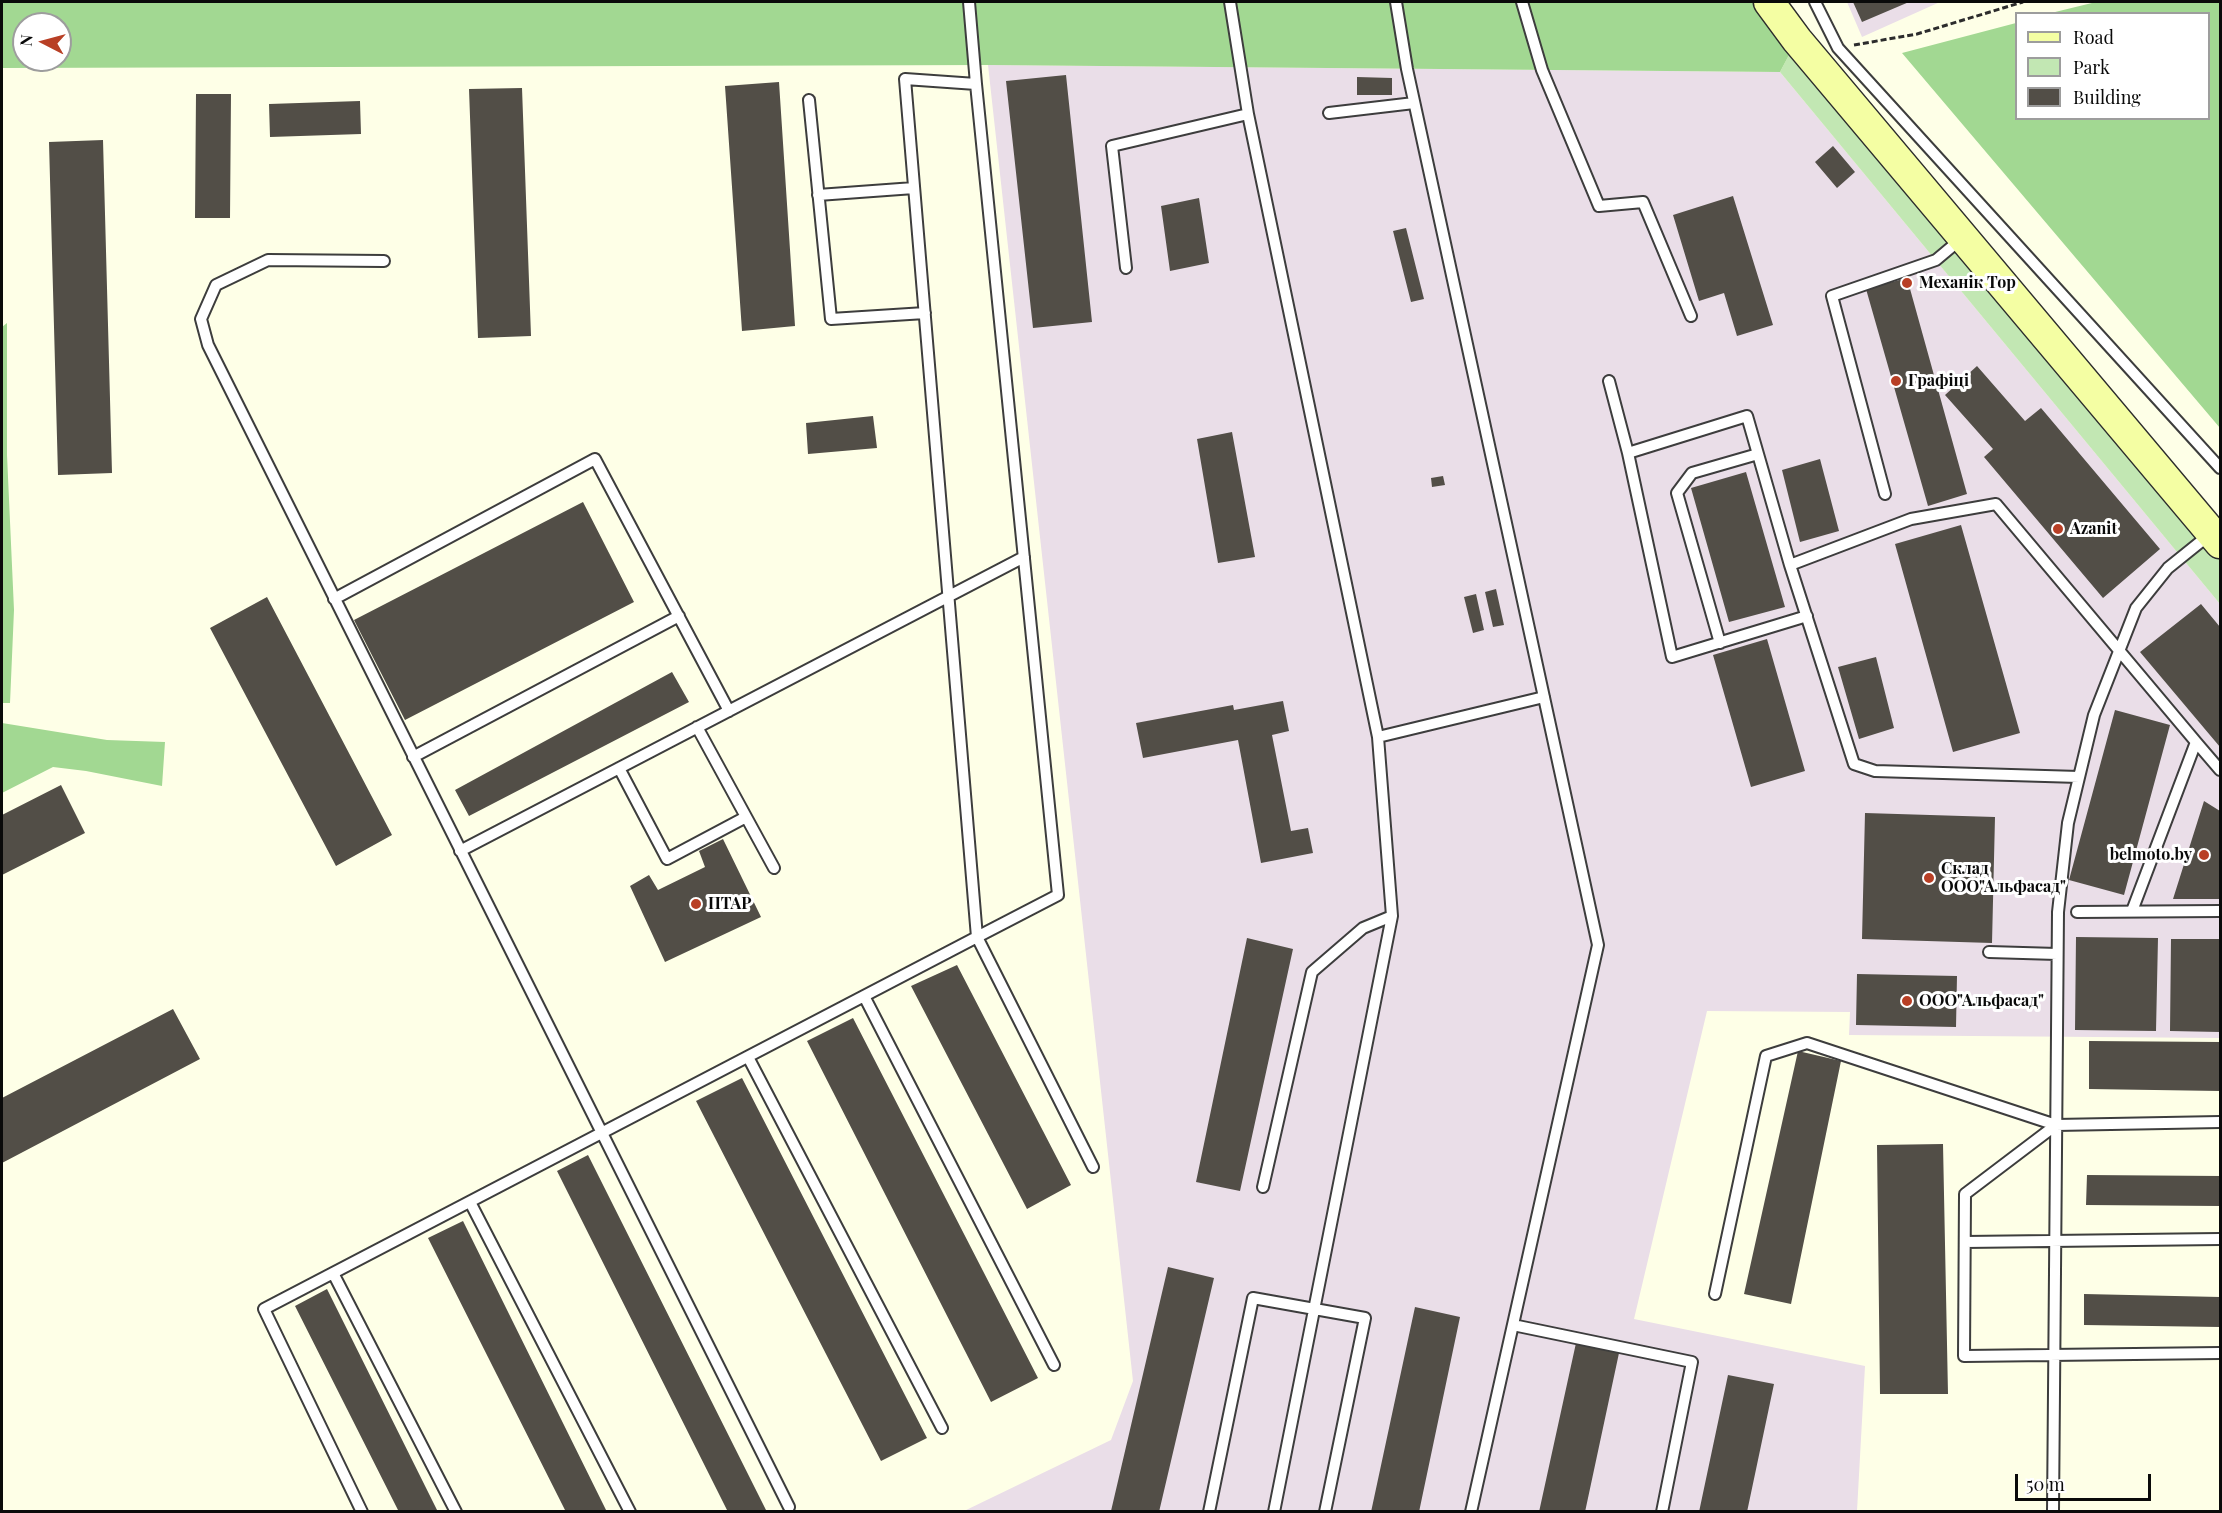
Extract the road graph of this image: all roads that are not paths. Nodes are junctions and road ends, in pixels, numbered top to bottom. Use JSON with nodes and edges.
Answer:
{"nodes":[{"id":1,"x":969,"y":2,"type":"edge"},
{"id":2,"x":1230,"y":2,"type":"edge"},
{"id":3,"x":1396,"y":2,"type":"edge"},
{"id":4,"x":1522,"y":2,"type":"edge"},
{"id":5,"x":1769,"y":2,"type":"edge"},
{"id":6,"x":1815,"y":2,"type":"edge"},
{"id":7,"x":976,"y":84,"type":"junction"},
{"id":8,"x":809,"y":100,"type":"dead end"},
{"id":9,"x":1414,"y":104,"type":"junction"},
{"id":10,"x":1329,"y":113,"type":"dead end"},
{"id":11,"x":1248,"y":114,"type":"junction"},
{"id":12,"x":914,"y":188,"type":"junction"},
{"id":13,"x":818,"y":195,"type":"junction"},
{"id":14,"x":1963,"y":237,"type":"junction"},
{"id":15,"x":384,"y":261,"type":"dead end"},
{"id":16,"x":1126,"y":268,"type":"dead end"},
{"id":17,"x":925,"y":313,"type":"junction"},
{"id":18,"x":1691,"y":316,"type":"dead end"},
{"id":19,"x":1609,"y":381,"type":"dead end"},
{"id":20,"x":1628,"y":453,"type":"junction"},
{"id":21,"x":1758,"y":454,"type":"junction"},
{"id":22,"x":2220,"y":468,"type":"edge"},
{"id":23,"x":1885,"y":494,"type":"dead end"},
{"id":24,"x":2216,"y":538,"type":"edge"},
{"id":25,"x":1024,"y":557,"type":"junction"},
{"id":26,"x":1790,"y":565,"type":"junction"},
{"id":27,"x":948,"y":597,"type":"junction"},
{"id":28,"x":334,"y":599,"type":"junction"},
{"id":29,"x":679,"y":616,"type":"junction"},
{"id":30,"x":1807,"y":616,"type":"junction"},
{"id":31,"x":1720,"y":643,"type":"junction"},
{"id":32,"x":2119,"y":649,"type":"junction"},
{"id":33,"x":1544,"y":697,"type":"junction"},
{"id":34,"x":729,"y":711,"type":"junction"},
{"id":35,"x":697,"y":727,"type":"junction"},
{"id":36,"x":1378,"y":736,"type":"junction"},
{"id":37,"x":2196,"y":742,"type":"junction"},
{"id":38,"x":413,"y":757,"type":"junction"},
{"id":39,"x":619,"y":768,"type":"junction"},
{"id":40,"x":2220,"y":770,"type":"edge"},
{"id":41,"x":2079,"y":777,"type":"junction"},
{"id":42,"x":746,"y":817,"type":"junction"},
{"id":43,"x":460,"y":851,"type":"junction"},
{"id":44,"x":774,"y":868,"type":"dead end"},
{"id":45,"x":2132,"y":911,"type":"junction"},
{"id":46,"x":2220,"y":911,"type":"edge"},
{"id":47,"x":2077,"y":912,"type":"dead end"},
{"id":48,"x":1392,"y":916,"type":"junction"},
{"id":49,"x":977,"y":937,"type":"junction"},
{"id":50,"x":1989,"y":952,"type":"dead end"},
{"id":51,"x":2057,"y":954,"type":"junction"},
{"id":52,"x":864,"y":996,"type":"junction"},
{"id":53,"x":748,"y":1057,"type":"junction"},
{"id":54,"x":2220,"y":1122,"type":"edge"},
{"id":55,"x":2056,"y":1125,"type":"junction"},
{"id":56,"x":602,"y":1133,"type":"junction"},
{"id":57,"x":1093,"y":1167,"type":"dead end"},
{"id":58,"x":1263,"y":1187,"type":"dead end"},
{"id":59,"x":470,"y":1202,"type":"junction"},
{"id":60,"x":2056,"y":1239,"type":"junction"},
{"id":61,"x":2220,"y":1239,"type":"edge"},
{"id":62,"x":1965,"y":1242,"type":"junction"},
{"id":63,"x":333,"y":1273,"type":"junction"},
{"id":64,"x":1715,"y":1294,"type":"dead end"},
{"id":65,"x":1314,"y":1308,"type":"junction"},
{"id":66,"x":1513,"y":1325,"type":"junction"},
{"id":67,"x":2055,"y":1353,"type":"junction"},
{"id":68,"x":2220,"y":1353,"type":"edge"},
{"id":69,"x":1054,"y":1365,"type":"dead end"},
{"id":70,"x":942,"y":1428,"type":"dead end"},
{"id":71,"x":789,"y":1507,"type":"dead end"},
{"id":72,"x":362,"y":1512,"type":"edge"},
{"id":73,"x":456,"y":1512,"type":"edge"},
{"id":74,"x":630,"y":1512,"type":"edge"},
{"id":75,"x":1209,"y":1512,"type":"edge"},
{"id":76,"x":1274,"y":1512,"type":"edge"},
{"id":77,"x":1325,"y":1512,"type":"edge"},
{"id":78,"x":1471,"y":1512,"type":"edge"},
{"id":79,"x":1662,"y":1512,"type":"edge"},
{"id":80,"x":2053,"y":1512,"type":"edge"}],
"edges":[{"from":1,"to":7,"type":"lane"},
{"from":2,"to":11,"type":"lane"},
{"from":3,"to":9,"type":"lane"},
{"from":4,"to":18,"type":"lane"},
{"from":5,"to":14,"type":"main road"},
{"from":6,"to":22,"type":"lane"},
{"from":7,"to":12,"type":"lane"},
{"from":7,"to":25,"type":"lane"},
{"from":8,"to":13,"type":"lane"},
{"from":9,"to":10,"type":"lane"},
{"from":9,"to":33,"type":"lane"},
{"from":11,"to":16,"type":"lane"},
{"from":11,"to":36,"type":"lane"},
{"from":12,"to":13,"type":"lane"},
{"from":12,"to":17,"type":"lane"},
{"from":13,"to":17,"type":"lane"},
{"from":14,"to":23,"type":"lane"},
{"from":14,"to":24,"type":"main road"},
{"from":15,"to":28,"type":"lane"},
{"from":17,"to":27,"type":"lane"},
{"from":19,"to":20,"type":"lane"},
{"from":20,"to":21,"type":"lane"},
{"from":20,"to":31,"type":"lane"},
{"from":21,"to":26,"type":"lane"},
{"from":21,"to":31,"type":"lane"},
{"from":24,"to":32,"type":"lane"},
{"from":25,"to":27,"type":"lane"},
{"from":25,"to":49,"type":"lane"},
{"from":26,"to":30,"type":"lane"},
{"from":26,"to":32,"type":"lane"},
{"from":27,"to":34,"type":"lane"},
{"from":27,"to":49,"type":"lane"},
{"from":28,"to":29,"type":"lane"},
{"from":28,"to":38,"type":"lane"},
{"from":29,"to":34,"type":"lane"},
{"from":29,"to":38,"type":"lane"},
{"from":30,"to":31,"type":"lane"},
{"from":30,"to":41,"type":"lane"},
{"from":32,"to":37,"type":"lane"},
{"from":32,"to":41,"type":"lane"},
{"from":33,"to":36,"type":"lane"},
{"from":33,"to":66,"type":"lane"},
{"from":34,"to":35,"type":"lane"},
{"from":35,"to":39,"type":"lane"},
{"from":35,"to":42,"type":"lane"},
{"from":36,"to":48,"type":"lane"},
{"from":37,"to":40,"type":"lane"},
{"from":37,"to":45,"type":"lane"},
{"from":38,"to":43,"type":"lane"},
{"from":39,"to":42,"type":"lane"},
{"from":39,"to":43,"type":"lane"},
{"from":41,"to":51,"type":"lane"},
{"from":42,"to":44,"type":"lane"},
{"from":43,"to":56,"type":"lane"},
{"from":45,"to":46,"type":"lane"},
{"from":45,"to":47,"type":"lane"},
{"from":48,"to":58,"type":"lane"},
{"from":48,"to":65,"type":"lane"},
{"from":49,"to":52,"type":"lane"},
{"from":49,"to":57,"type":"lane"},
{"from":50,"to":51,"type":"lane"},
{"from":51,"to":55,"type":"lane"},
{"from":52,"to":53,"type":"lane"},
{"from":52,"to":69,"type":"lane"},
{"from":53,"to":56,"type":"lane"},
{"from":53,"to":70,"type":"lane"},
{"from":54,"to":55,"type":"lane"},
{"from":55,"to":60,"type":"lane"},
{"from":55,"to":62,"type":"lane"},
{"from":55,"to":64,"type":"lane"},
{"from":56,"to":59,"type":"lane"},
{"from":56,"to":71,"type":"lane"},
{"from":59,"to":63,"type":"lane"},
{"from":59,"to":74,"type":"lane"},
{"from":60,"to":61,"type":"lane"},
{"from":60,"to":62,"type":"lane"},
{"from":60,"to":67,"type":"lane"},
{"from":62,"to":67,"type":"lane"},
{"from":63,"to":72,"type":"lane"},
{"from":63,"to":73,"type":"lane"},
{"from":65,"to":75,"type":"lane"},
{"from":65,"to":76,"type":"lane"},
{"from":65,"to":77,"type":"lane"},
{"from":66,"to":78,"type":"lane"},
{"from":66,"to":79,"type":"lane"},
{"from":67,"to":68,"type":"lane"},
{"from":67,"to":80,"type":"lane"}]}
